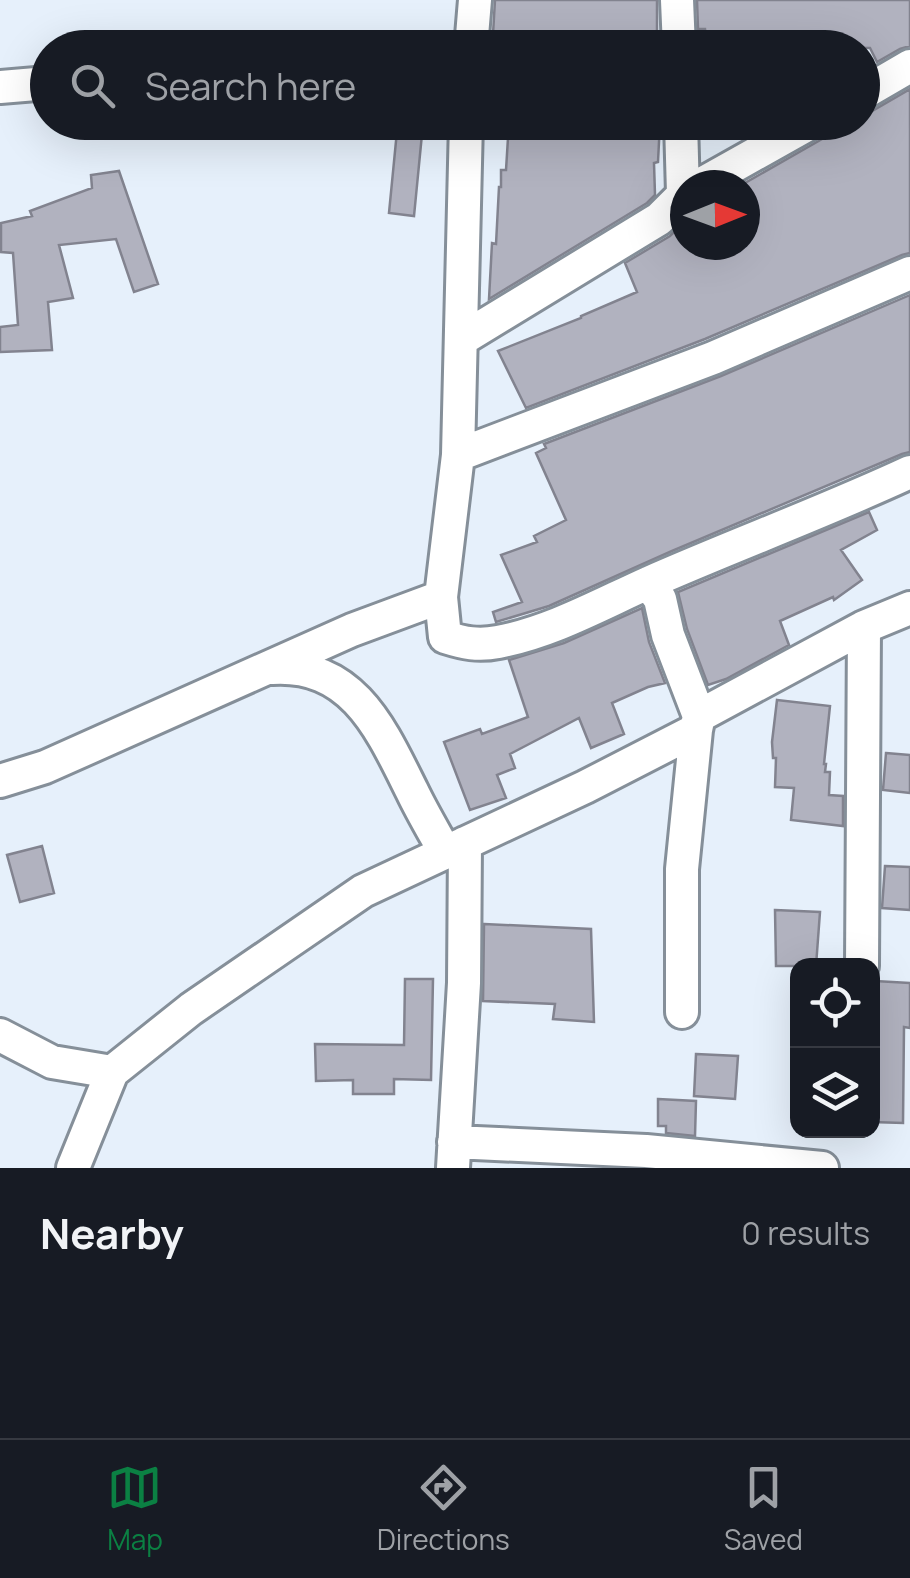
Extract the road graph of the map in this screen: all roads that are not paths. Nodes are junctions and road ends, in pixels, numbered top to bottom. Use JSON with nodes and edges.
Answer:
{"nodes":[{"id":1,"x":475,"y":0,"type":"edge"},
{"id":2,"x":677,"y":0,"type":"edge"},
{"id":3,"x":472,"y":30,"type":"edge"},
{"id":4,"x":678,"y":30,"type":"edge"},
{"id":5,"x":910,"y":66,"type":"edge"},
{"id":6,"x":30,"y":84,"type":"edge"},
{"id":7,"x":880,"y":84,"type":"edge"},
{"id":8,"x":0,"y":87,"type":"edge"},
{"id":9,"x":461,"y":140,"type":"edge"},
{"id":10,"x":683,"y":140,"type":"edge"},
{"id":11,"x":780,"y":140,"type":"edge"},
{"id":12,"x":687,"y":170,"type":"edge"},
{"id":13,"x":726,"y":170,"type":"edge"},
{"id":14,"x":670,"y":209,"type":"edge"},
{"id":15,"x":910,"y":273,"type":"edge"},
{"id":16,"x":462,"y":339,"type":"junction"},
{"id":17,"x":458,"y":455,"type":"junction"},
{"id":18,"x":910,"y":472,"type":"edge"},
{"id":19,"x":648,"y":583,"type":"junction"},
{"id":20,"x":441,"y":597,"type":"junction"},
{"id":21,"x":910,"y":608,"type":"edge"},
{"id":22,"x":864,"y":627,"type":"junction"},
{"id":23,"x":267,"y":668,"type":"junction"},
{"id":24,"x":698,"y":723,"type":"junction"},
{"id":25,"x":0,"y":781,"type":"edge"},
{"id":26,"x":455,"y":848,"type":"junction"},
{"id":27,"x":862,"y":958,"type":"edge"},
{"id":28,"x":682,"y":1012,"type":"dead end"},
{"id":29,"x":0,"y":1035,"type":"edge"},
{"id":30,"x":112,"y":1072,"type":"junction"},
{"id":31,"x":453,"y":1155,"type":"edge"},
{"id":32,"x":73,"y":1168,"type":"edge"},
{"id":33,"x":822,"y":1168,"type":"edge"}],
"edges":[{"from":1,"to":3,"type":"street"},
{"from":2,"to":4,"type":"street"},
{"from":5,"to":7,"type":"street"},
{"from":6,"to":8,"type":"street"},
{"from":9,"to":16,"type":"street"},
{"from":10,"to":12,"type":"street"},
{"from":11,"to":13,"type":"street"},
{"from":14,"to":16,"type":"street"},
{"from":15,"to":17,"type":"street"},
{"from":16,"to":17,"type":"street"},
{"from":17,"to":20,"type":"street"},
{"from":18,"to":19,"type":"street"},
{"from":19,"to":20,"type":"street"},
{"from":19,"to":24,"type":"street"},
{"from":20,"to":23,"type":"street"},
{"from":21,"to":22,"type":"street"},
{"from":22,"to":24,"type":"street"},
{"from":22,"to":27,"type":"street"},
{"from":23,"to":25,"type":"street"},
{"from":23,"to":26,"type":"street"},
{"from":24,"to":26,"type":"street"},
{"from":24,"to":28,"type":"street"},
{"from":26,"to":30,"type":"street"},
{"from":26,"to":31,"type":"street"},
{"from":29,"to":30,"type":"street"},
{"from":30,"to":32,"type":"street"},
{"from":31,"to":33,"type":"street"}]}
